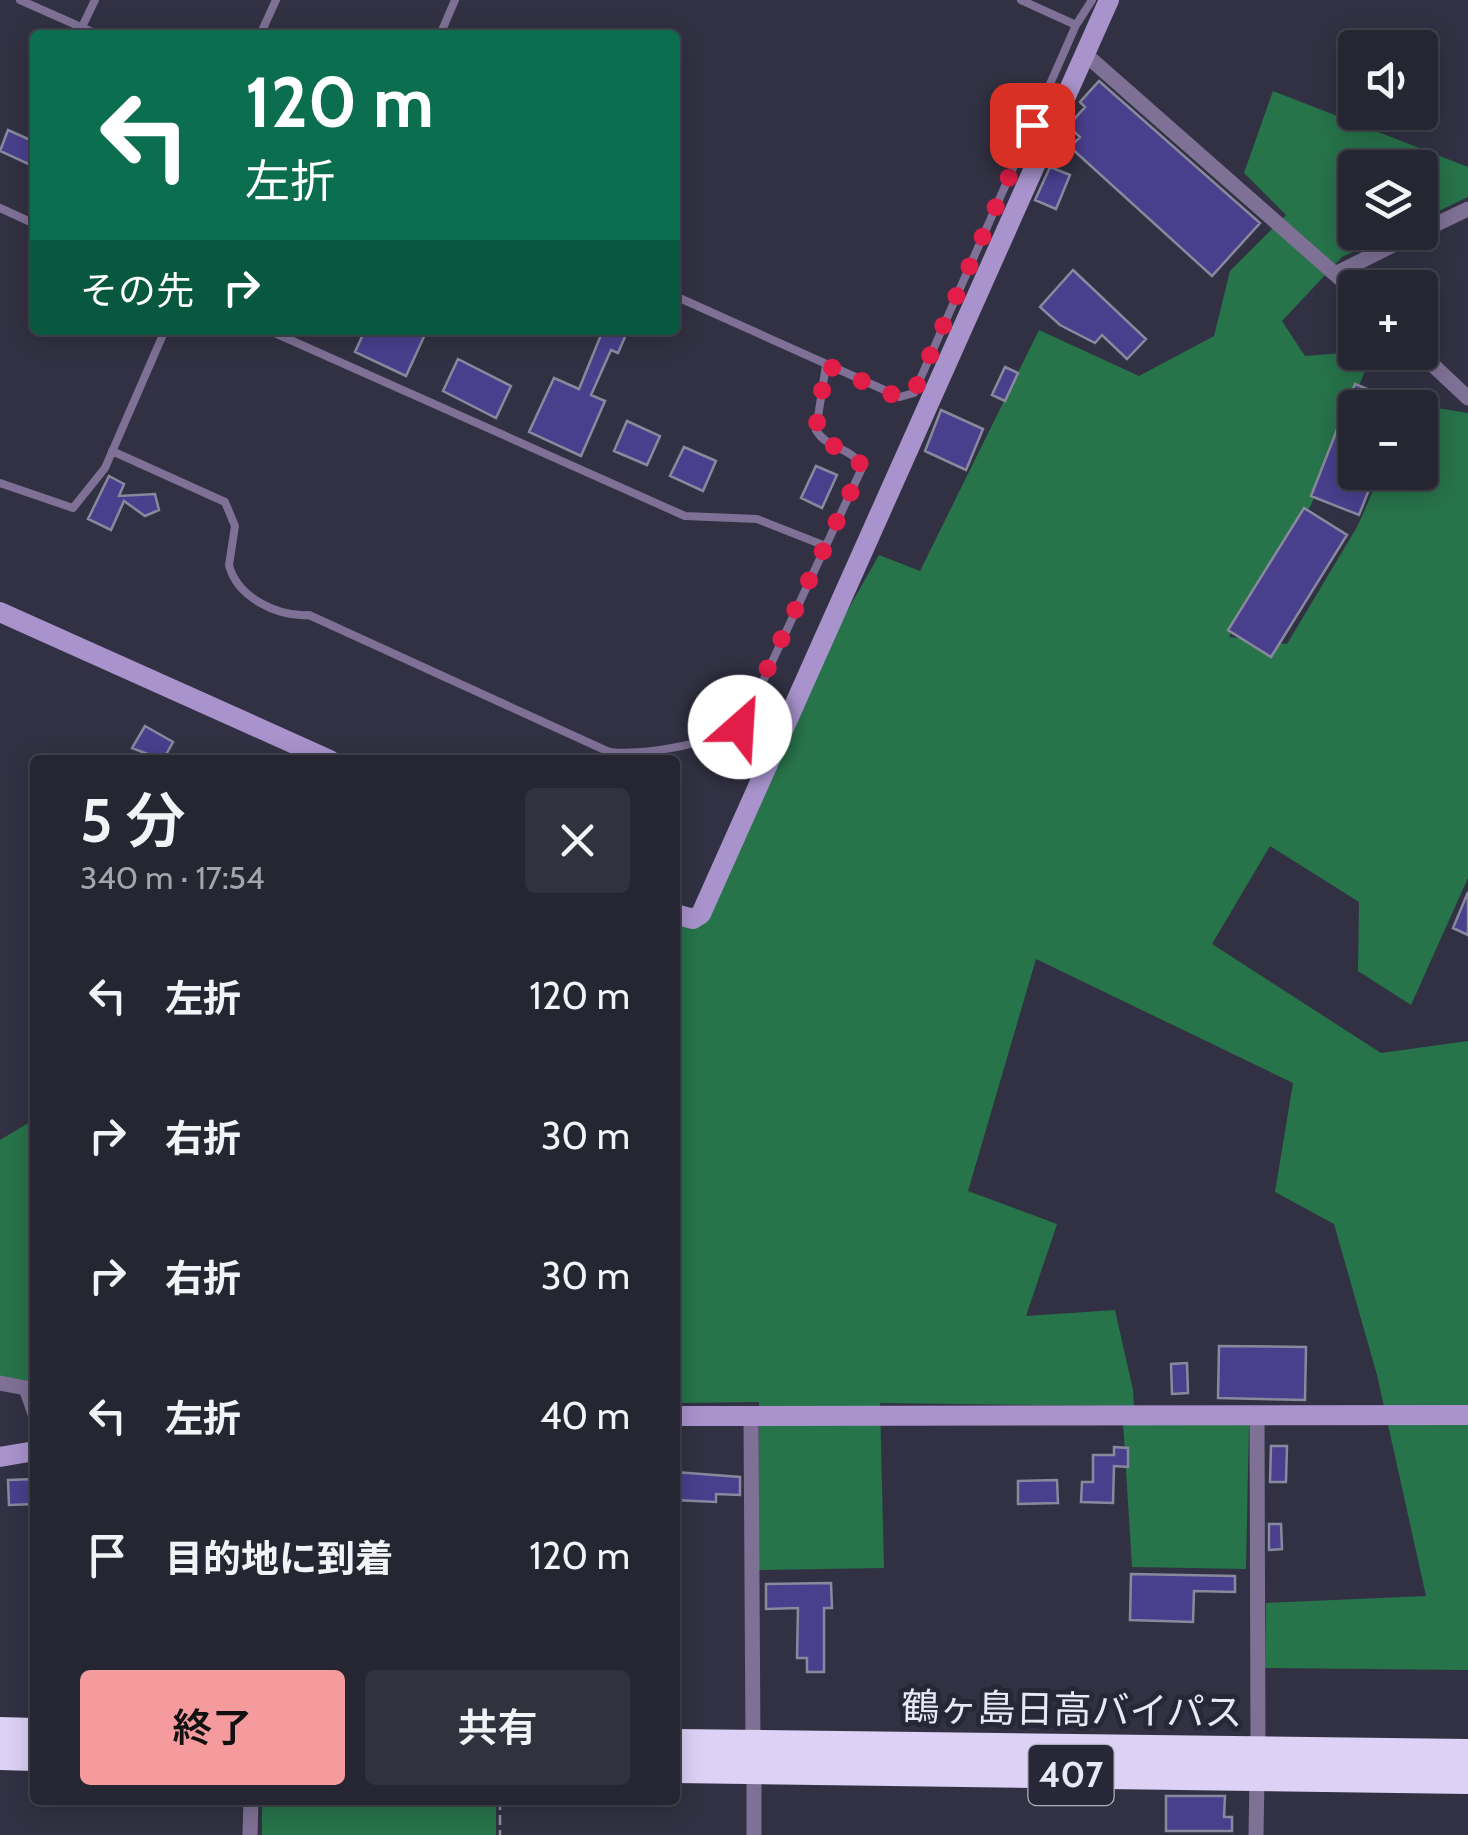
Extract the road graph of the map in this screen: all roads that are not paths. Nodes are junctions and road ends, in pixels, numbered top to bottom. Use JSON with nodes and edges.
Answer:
{"nodes":[{"id":1,"x":20,"y":0,"type":"edge"},
{"id":2,"x":95,"y":0,"type":"edge"},
{"id":3,"x":276,"y":0,"type":"edge"},
{"id":4,"x":455,"y":0,"type":"edge"},
{"id":5,"x":1021,"y":0,"type":"edge"},
{"id":6,"x":1092,"y":0,"type":"edge"},
{"id":7,"x":1109,"y":0,"type":"edge"},
{"id":8,"x":1076,"y":25,"type":"junction"},
{"id":9,"x":82,"y":28,"type":"junction"},
{"id":10,"x":87,"y":30,"type":"edge"},
{"id":11,"x":262,"y":30,"type":"edge"},
{"id":12,"x":442,"y":30,"type":"edge"},
{"id":13,"x":1085,"y":54,"type":"junction"},
{"id":14,"x":0,"y":208,"type":"edge"},
{"id":15,"x":1468,"y":208,"type":"edge"},
{"id":16,"x":30,"y":222,"type":"edge"},
{"id":17,"x":1438,"y":223,"type":"edge"},
{"id":18,"x":1384,"y":250,"type":"edge"},
{"id":19,"x":1335,"y":274,"type":"junction"},
{"id":20,"x":1338,"y":277,"type":"edge"},
{"id":21,"x":680,"y":298,"type":"edge"},
{"id":22,"x":164,"y":335,"type":"edge"},
{"id":23,"x":279,"y":335,"type":"edge"},
{"id":24,"x":826,"y":365,"type":"junction"},
{"id":25,"x":1438,"y":369,"type":"edge"},
{"id":26,"x":1468,"y":398,"type":"edge"},
{"id":27,"x":112,"y":451,"type":"junction"},
{"id":28,"x":0,"y":484,"type":"edge"},
{"id":29,"x":823,"y":545,"type":"junction"},
{"id":30,"x":0,"y":612,"type":"edge"},
{"id":31,"x":319,"y":755,"type":"edge"},
{"id":32,"x":680,"y":915,"type":"edge"},
{"id":33,"x":0,"y":1383,"type":"edge"},
{"id":34,"x":30,"y":1400,"type":"edge"},
{"id":35,"x":1256,"y":1414,"type":"junction"},
{"id":36,"x":1468,"y":1415,"type":"edge"},
{"id":37,"x":680,"y":1416,"type":"edge"},
{"id":38,"x":752,"y":1416,"type":"junction"},
{"id":39,"x":30,"y":1452,"type":"edge"},
{"id":40,"x":0,"y":1457,"type":"edge"},
{"id":41,"x":0,"y":1732,"type":"edge"},
{"id":42,"x":30,"y":1733,"type":"edge"},
{"id":43,"x":680,"y":1745,"type":"edge"},
{"id":44,"x":1468,"y":1754,"type":"edge"},
{"id":45,"x":0,"y":1755,"type":"edge"},
{"id":46,"x":30,"y":1756,"type":"edge"},
{"id":47,"x":754,"y":1757,"type":"junction"},
{"id":48,"x":1257,"y":1765,"type":"junction"},
{"id":49,"x":680,"y":1767,"type":"edge"},
{"id":50,"x":1468,"y":1779,"type":"edge"},
{"id":51,"x":251,"y":1805,"type":"edge"},
{"id":52,"x":250,"y":1835,"type":"edge"},
{"id":53,"x":754,"y":1835,"type":"edge"},
{"id":54,"x":1256,"y":1835,"type":"edge"}],
"edges":[{"from":1,"to":9,"type":"lane"},
{"from":2,"to":9,"type":"lane"},
{"from":3,"to":11,"type":"lane"},
{"from":4,"to":12,"type":"lane"},
{"from":5,"to":8,"type":"lane"},
{"from":6,"to":8,"type":"lane"},
{"from":7,"to":13,"type":"street"},
{"from":8,"to":24,"type":"lane"},
{"from":9,"to":10,"type":"lane"},
{"from":13,"to":19,"type":"street"},
{"from":13,"to":32,"type":"street"},
{"from":14,"to":16,"type":"lane"},
{"from":15,"to":17,"type":"street"},
{"from":18,"to":19,"type":"street"},
{"from":19,"to":20,"type":"street"},
{"from":21,"to":24,"type":"lane"},
{"from":22,"to":27,"type":"lane"},
{"from":23,"to":29,"type":"lane"},
{"from":24,"to":29,"type":"lane"},
{"from":25,"to":26,"type":"street"},
{"from":27,"to":28,"type":"lane"},
{"from":27,"to":29,"type":"lane"},
{"from":30,"to":31,"type":"street"},
{"from":33,"to":34,"type":"street"},
{"from":35,"to":36,"type":"street"},
{"from":35,"to":38,"type":"street"},
{"from":35,"to":48,"type":"street"},
{"from":37,"to":38,"type":"street"},
{"from":38,"to":47,"type":"street"},
{"from":39,"to":40,"type":"street"},
{"from":41,"to":42,"type":"highway"},
{"from":43,"to":47,"type":"highway","name":"鶴ヶ島日高バイパス","number":"407"},
{"from":44,"to":48,"type":"highway","name":"鶴ヶ島日高バイパス","number":"407"},
{"from":45,"to":46,"type":"highway"},
{"from":47,"to":48,"type":"highway","name":"鶴ヶ島日高バイパス","number":"407"},
{"from":47,"to":49,"type":"highway","name":"鶴ヶ島日高バイパス","number":"407"},
{"from":47,"to":53,"type":"street"},
{"from":48,"to":50,"type":"highway","name":"鶴ヶ島日高バイパス","number":"407"},
{"from":48,"to":54,"type":"street"},
{"from":51,"to":52,"type":"street"}]}
